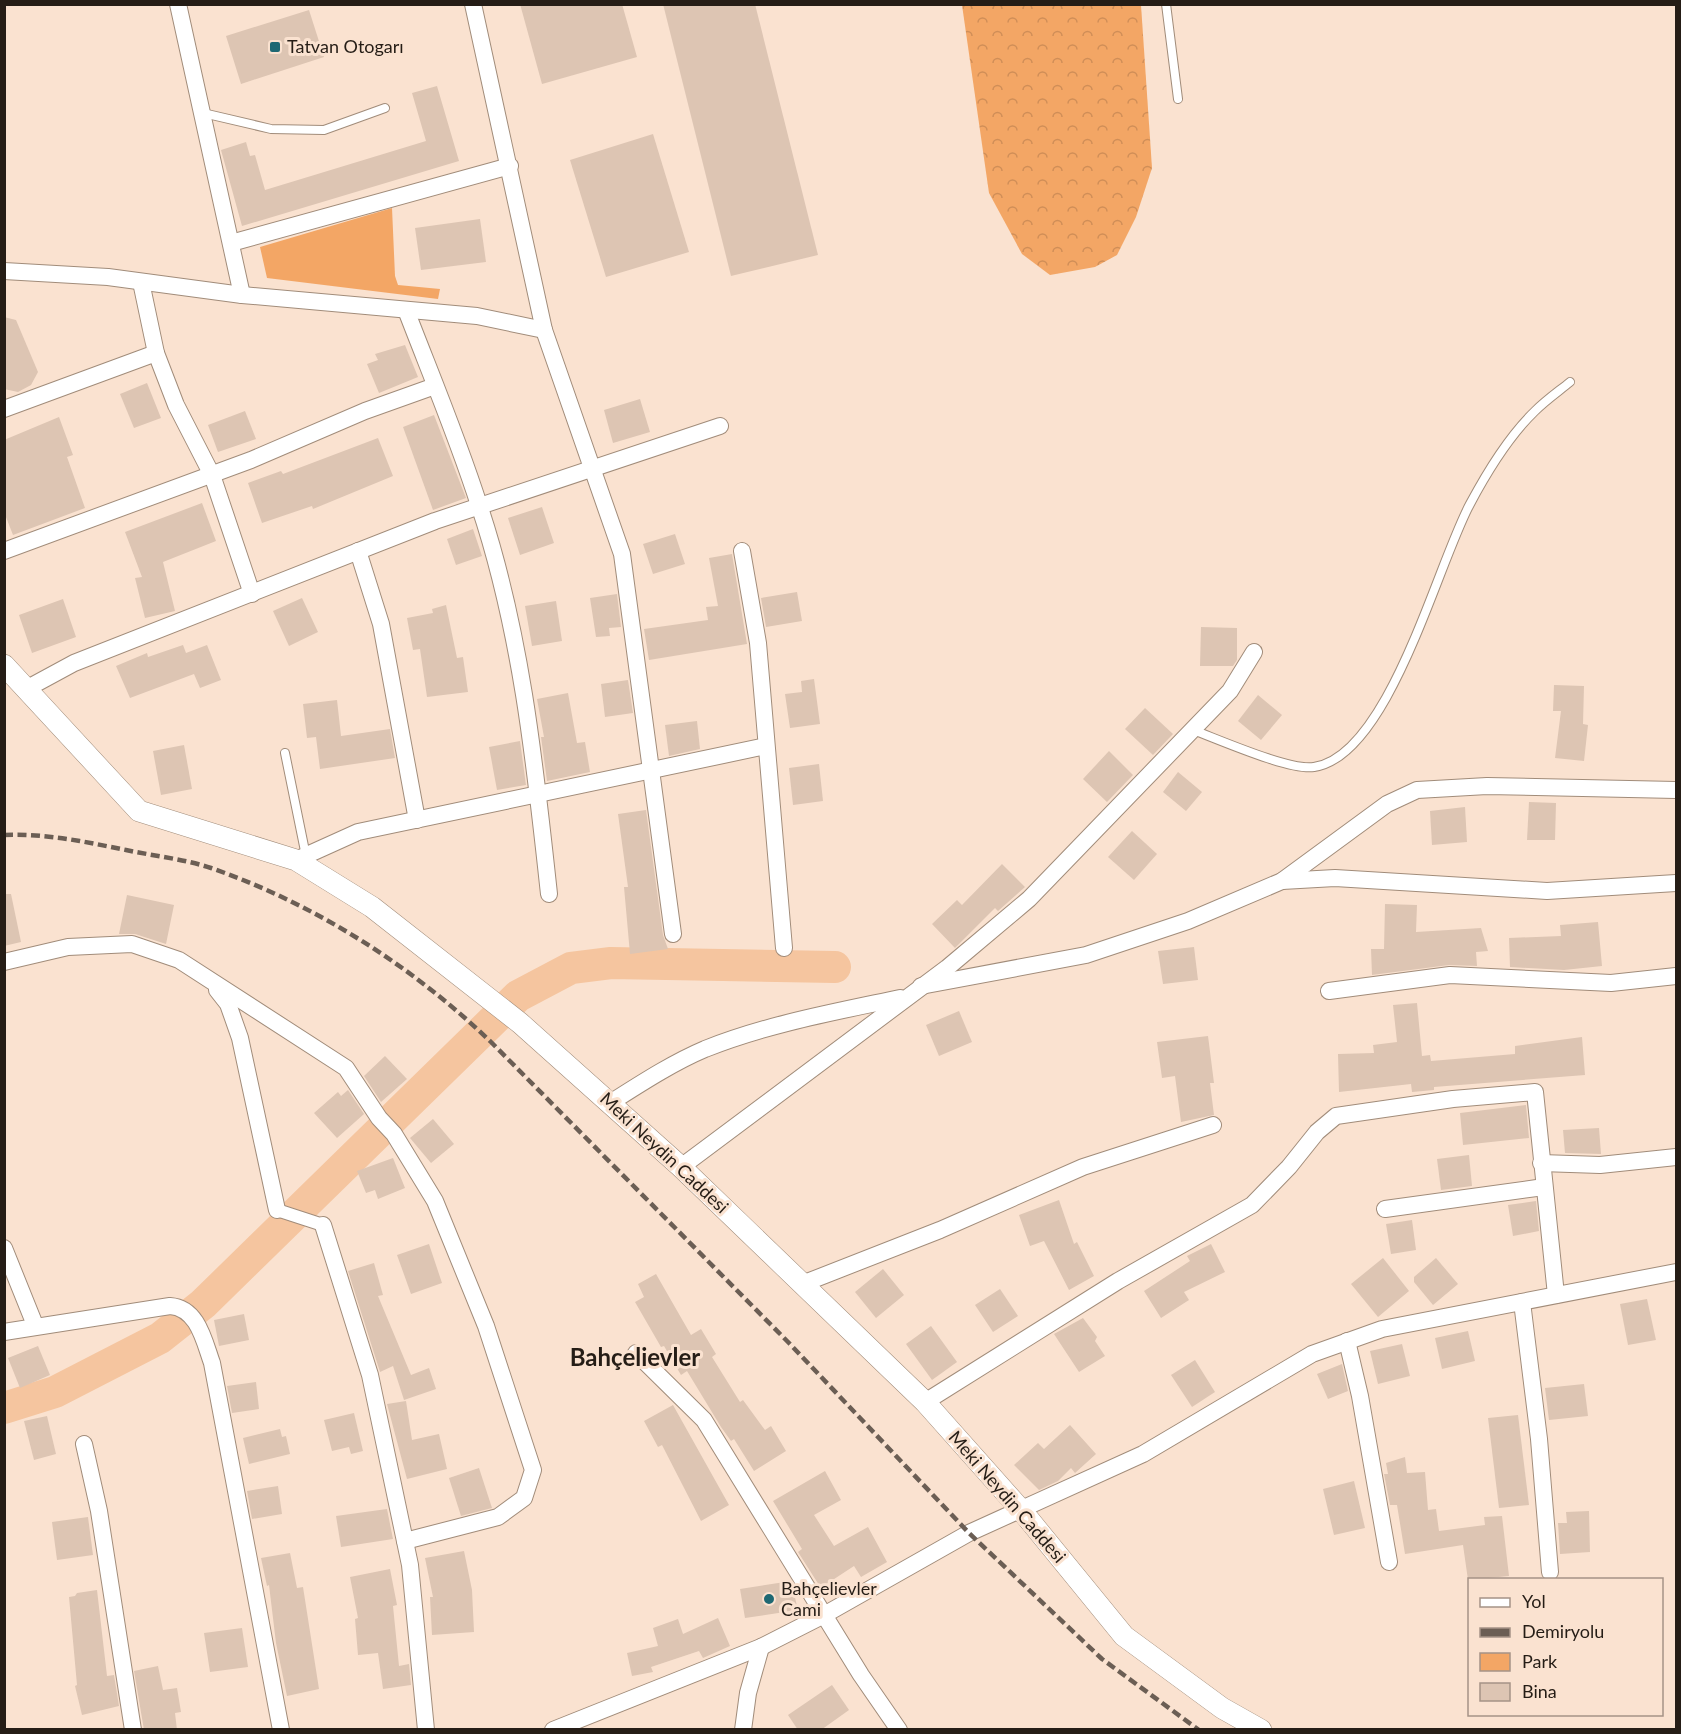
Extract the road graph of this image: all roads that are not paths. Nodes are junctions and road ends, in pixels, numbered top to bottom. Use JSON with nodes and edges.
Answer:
{"nodes":[{"id":1,"x":178,"y":4,"type":"edge"},
{"id":2,"x":474,"y":4,"type":"edge"},
{"id":3,"x":1166,"y":4,"type":"edge"},
{"id":4,"x":1178,"y":99,"type":"dead end"},
{"id":5,"x":385,"y":108,"type":"dead end"},
{"id":6,"x":203,"y":113,"type":"junction"},
{"id":7,"x":510,"y":166,"type":"junction"},
{"id":8,"x":231,"y":243,"type":"junction"},
{"id":9,"x":4,"y":272,"type":"edge"},
{"id":10,"x":141,"y":282,"type":"junction"},
{"id":11,"x":242,"y":295,"type":"junction"},
{"id":12,"x":406,"y":310,"type":"junction"},
{"id":13,"x":544,"y":330,"type":"junction"},
{"id":14,"x":156,"y":353,"type":"junction"},
{"id":15,"x":1570,"y":382,"type":"dead end"},
{"id":16,"x":435,"y":387,"type":"junction"},
{"id":17,"x":4,"y":409,"type":"edge"},
{"id":18,"x":720,"y":426,"type":"dead end"},
{"id":19,"x":593,"y":470,"type":"junction"},
{"id":20,"x":212,"y":475,"type":"junction"},
{"id":21,"x":480,"y":506,"type":"junction"},
{"id":22,"x":358,"y":551,"type":"junction"},
{"id":23,"x":742,"y":551,"type":"dead end"},
{"id":24,"x":4,"y":552,"type":"edge"},
{"id":25,"x":252,"y":594,"type":"junction"},
{"id":26,"x":1254,"y":652,"type":"dead end"},
{"id":27,"x":4,"y":665,"type":"edge"},
{"id":28,"x":26,"y":689,"type":"junction"},
{"id":29,"x":1193,"y":730,"type":"junction"},
{"id":30,"x":766,"y":747,"type":"junction"},
{"id":31,"x":285,"y":753,"type":"dead end"},
{"id":32,"x":652,"y":772,"type":"junction"},
{"id":33,"x":1677,"y":790,"type":"edge"},
{"id":34,"x":539,"y":795,"type":"junction"},
{"id":35,"x":417,"y":820,"type":"junction"},
{"id":36,"x":301,"y":858,"type":"junction"},
{"id":37,"x":1282,"y":881,"type":"junction"},
{"id":38,"x":1677,"y":883,"type":"edge"},
{"id":39,"x":549,"y":894,"type":"dead end"},
{"id":40,"x":673,"y":934,"type":"dead end"},
{"id":41,"x":784,"y":948,"type":"dead end"},
{"id":42,"x":4,"y":962,"type":"edge"},
{"id":43,"x":1677,"y":976,"type":"edge"},
{"id":44,"x":209,"y":979,"type":"junction"},
{"id":45,"x":921,"y":986,"type":"junction"},
{"id":46,"x":1329,"y":991,"type":"dead end"},
{"id":47,"x":908,"y":996,"type":"junction"},
{"id":48,"x":610,"y":1103,"type":"junction"},
{"id":49,"x":1213,"y":1125,"type":"dead end"},
{"id":50,"x":1677,"y":1157,"type":"edge"},
{"id":51,"x":1541,"y":1163,"type":"junction"},
{"id":52,"x":681,"y":1167,"type":"junction"},
{"id":53,"x":1544,"y":1187,"type":"junction"},
{"id":54,"x":1384,"y":1209,"type":"dead end"},
{"id":55,"x":277,"y":1210,"type":"joint"},
{"id":56,"x":323,"y":1225,"type":"joint"},
{"id":57,"x":4,"y":1248,"type":"edge"},
{"id":58,"x":1677,"y":1272,"type":"edge"},
{"id":59,"x":802,"y":1284,"type":"junction"},
{"id":60,"x":1556,"y":1295,"type":"junction"},
{"id":61,"x":1522,"y":1302,"type":"junction"},
{"id":62,"x":35,"y":1325,"type":"junction"},
{"id":63,"x":4,"y":1332,"type":"edge"},
{"id":64,"x":1347,"y":1341,"type":"junction"},
{"id":65,"x":636,"y":1353,"type":"dead end"},
{"id":66,"x":925,"y":1402,"type":"junction"},
{"id":67,"x":84,"y":1444,"type":"dead end"},
{"id":68,"x":1022,"y":1510,"type":"junction"},
{"id":69,"x":405,"y":1541,"type":"junction"},
{"id":70,"x":1389,"y":1562,"type":"dead end"},
{"id":71,"x":1550,"y":1572,"type":"dead end"},
{"id":72,"x":824,"y":1615,"type":"junction"},
{"id":73,"x":761,"y":1647,"type":"junction"},
{"id":74,"x":133,"y":1730,"type":"edge"},
{"id":75,"x":281,"y":1730,"type":"edge"},
{"id":76,"x":426,"y":1730,"type":"edge"},
{"id":77,"x":553,"y":1730,"type":"edge"},
{"id":78,"x":743,"y":1730,"type":"edge"},
{"id":79,"x":898,"y":1730,"type":"edge"},
{"id":80,"x":1261,"y":1730,"type":"edge"}],
"edges":[{"from":1,"to":6,"type":"street"},
{"from":2,"to":7,"type":"street"},
{"from":3,"to":4,"type":"lane"},
{"from":5,"to":6,"type":"lane"},
{"from":6,"to":8,"type":"street"},
{"from":7,"to":8,"type":"street"},
{"from":7,"to":13,"type":"street"},
{"from":8,"to":11,"type":"street"},
{"from":9,"to":10,"type":"street"},
{"from":10,"to":11,"type":"street"},
{"from":10,"to":14,"type":"street"},
{"from":11,"to":12,"type":"street"},
{"from":12,"to":13,"type":"street"},
{"from":12,"to":16,"type":"street"},
{"from":13,"to":19,"type":"street"},
{"from":14,"to":17,"type":"street"},
{"from":14,"to":20,"type":"street"},
{"from":15,"to":29,"type":"lane"},
{"from":16,"to":20,"type":"street"},
{"from":16,"to":21,"type":"street"},
{"from":18,"to":19,"type":"street"},
{"from":19,"to":21,"type":"street"},
{"from":19,"to":32,"type":"street"},
{"from":20,"to":24,"type":"street"},
{"from":20,"to":25,"type":"street"},
{"from":21,"to":22,"type":"street"},
{"from":21,"to":34,"type":"street"},
{"from":22,"to":25,"type":"street"},
{"from":22,"to":35,"type":"street"},
{"from":23,"to":30,"type":"street"},
{"from":25,"to":28,"type":"street"},
{"from":26,"to":29,"type":"street"},
{"from":27,"to":28,"type":"street","name":"Meki Neydin Caddesi"},
{"from":28,"to":36,"type":"street","name":"Meki Neydin Caddesi"},
{"from":29,"to":45,"type":"street"},
{"from":30,"to":32,"type":"street"},
{"from":30,"to":41,"type":"street"},
{"from":31,"to":36,"type":"lane"},
{"from":32,"to":34,"type":"street"},
{"from":32,"to":40,"type":"street"},
{"from":33,"to":37,"type":"street"},
{"from":34,"to":35,"type":"street"},
{"from":34,"to":39,"type":"street"},
{"from":35,"to":36,"type":"street"},
{"from":36,"to":48,"type":"street","name":"Meki Neydin Caddesi"},
{"from":37,"to":38,"type":"street"},
{"from":37,"to":45,"type":"street"},
{"from":42,"to":44,"type":"street"},
{"from":43,"to":46,"type":"street"},
{"from":44,"to":55,"type":"street"},
{"from":44,"to":69,"type":"street"},
{"from":45,"to":47,"type":"street"},
{"from":47,"to":48,"type":"street"},
{"from":47,"to":52,"type":"street"},
{"from":48,"to":52,"type":"street","name":"Meki Neydin Caddesi"},
{"from":49,"to":59,"type":"street"},
{"from":50,"to":51,"type":"street"},
{"from":51,"to":53,"type":"street"},
{"from":51,"to":66,"type":"street"},
{"from":52,"to":59,"type":"street","name":"Meki Neydin Caddesi"},
{"from":53,"to":54,"type":"street"},
{"from":53,"to":60,"type":"street"},
{"from":55,"to":56,"type":"street"},
{"from":56,"to":69,"type":"street"},
{"from":57,"to":62,"type":"street"},
{"from":58,"to":60,"type":"street"},
{"from":59,"to":66,"type":"street","name":"Meki Neydin Caddesi"},
{"from":60,"to":61,"type":"street"},
{"from":61,"to":64,"type":"street"},
{"from":61,"to":71,"type":"street"},
{"from":62,"to":63,"type":"street"},
{"from":62,"to":75,"type":"street"},
{"from":64,"to":68,"type":"street"},
{"from":64,"to":70,"type":"street"},
{"from":65,"to":72,"type":"street"},
{"from":66,"to":68,"type":"street","name":"Meki Neydin Caddesi"},
{"from":67,"to":74,"type":"street"},
{"from":68,"to":72,"type":"street"},
{"from":68,"to":80,"type":"street","name":"Meki Neydin Caddesi"},
{"from":69,"to":76,"type":"street"},
{"from":72,"to":73,"type":"street"},
{"from":72,"to":79,"type":"street"},
{"from":73,"to":77,"type":"street"},
{"from":73,"to":78,"type":"street"}]}
